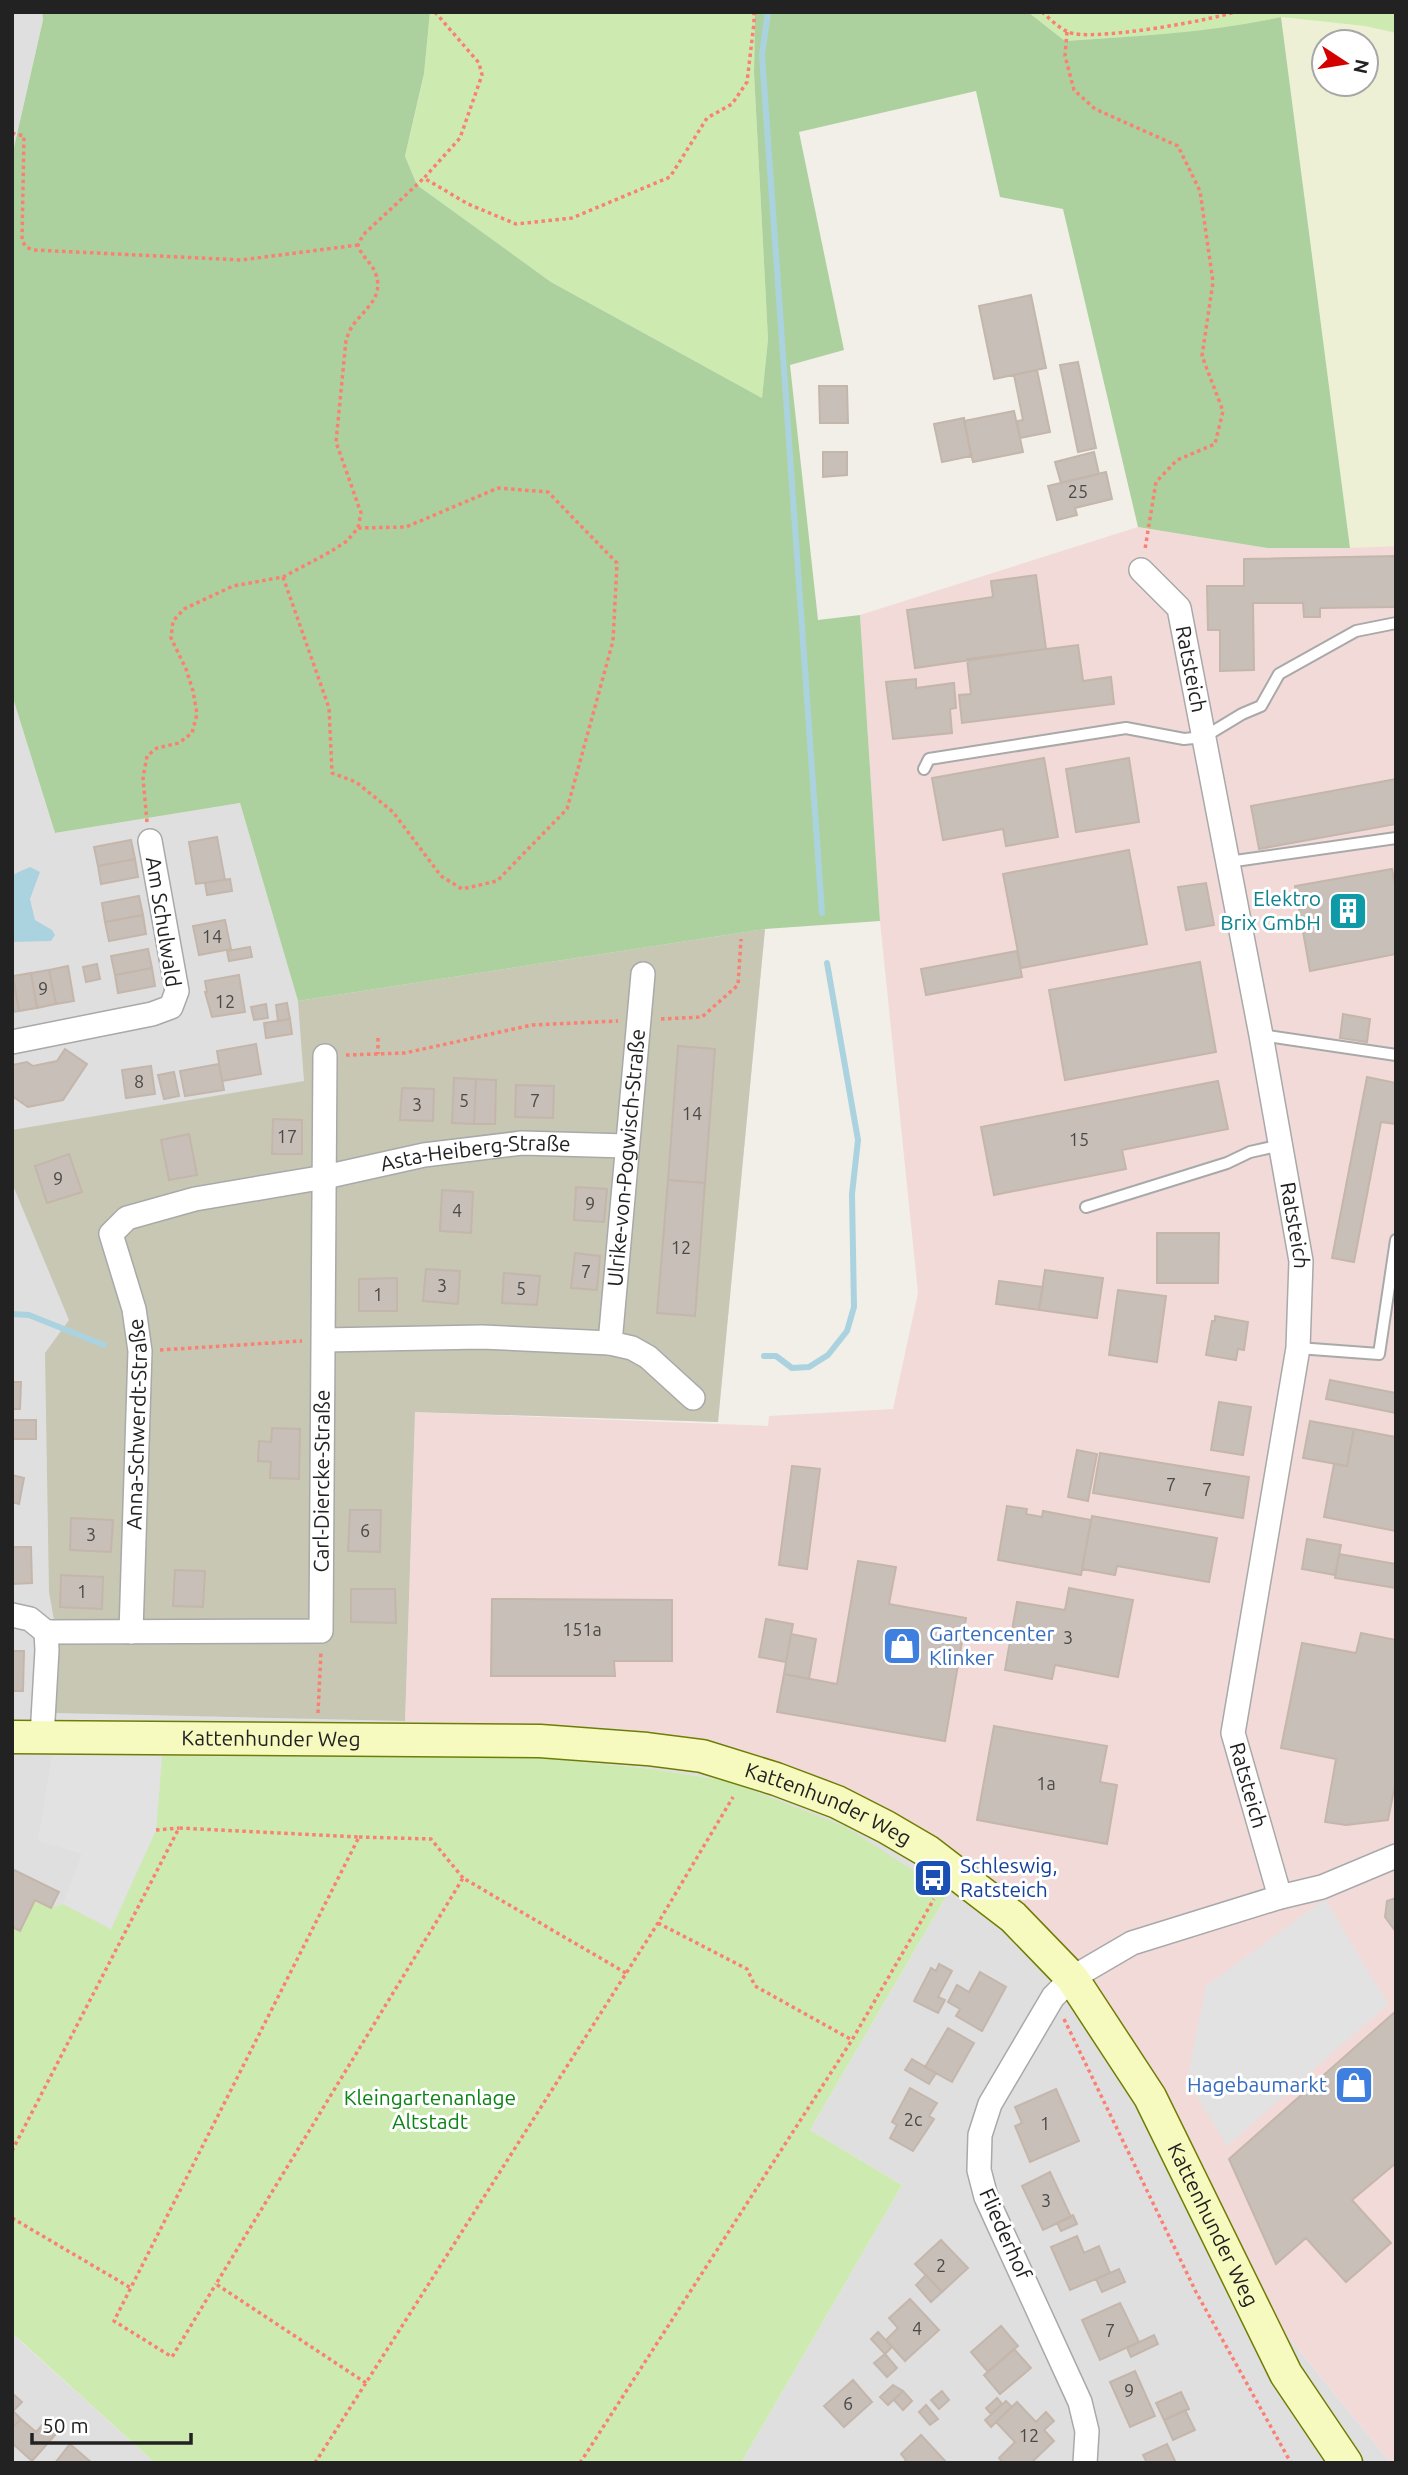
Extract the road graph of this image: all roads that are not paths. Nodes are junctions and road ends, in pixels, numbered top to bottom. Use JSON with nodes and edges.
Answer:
{"nodes":[{"id":1,"x":1141,"y":570,"type":"road end"},
{"id":2,"x":1396,"y":623,"type":"edge"},
{"id":3,"x":1204,"y":737,"type":"junction"},
{"id":4,"x":924,"y":769,"type":"dead end"},
{"id":5,"x":1396,"y":838,"type":"edge"},
{"id":6,"x":150,"y":841,"type":"road end"},
{"id":7,"x":1228,"y":862,"type":"junction"},
{"id":8,"x":643,"y":974,"type":"dead end"},
{"id":9,"x":1261,"y":1035,"type":"junction"},
{"id":10,"x":12,"y":1042,"type":"edge"},
{"id":11,"x":1396,"y":1055,"type":"edge"},
{"id":12,"x":325,"y":1056,"type":"road end"},
{"id":13,"x":1281,"y":1145,"type":"junction"},
{"id":14,"x":627,"y":1146,"type":"junction"},
{"id":15,"x":325,"y":1177,"type":"junction"},
{"id":16,"x":1086,"y":1207,"type":"dead end"},
{"id":17,"x":1396,"y":1240,"type":"edge"},
{"id":18,"x":324,"y":1340,"type":"junction"},
{"id":19,"x":610,"y":1343,"type":"junction"},
{"id":20,"x":1298,"y":1348,"type":"junction"},
{"id":21,"x":693,"y":1398,"type":"dead end"},
{"id":22,"x":12,"y":1615,"type":"edge"},
{"id":23,"x":46,"y":1632,"type":"junction"},
{"id":24,"x":131,"y":1632,"type":"junction"},
{"id":25,"x":27,"y":1737,"type":"edge"},
{"id":26,"x":1396,"y":1856,"type":"edge"},
{"id":27,"x":1280,"y":1897,"type":"junction"},
{"id":28,"x":1062,"y":1987,"type":"junction"},
{"id":29,"x":1085,"y":2463,"type":"edge"},
{"id":30,"x":1346,"y":2463,"type":"edge"}],
"edges":[{"from":1,"to":3,"type":"street","name":"Ratsteich"},
{"from":2,"to":3,"type":"lane"},
{"from":3,"to":4,"type":"lane"},
{"from":3,"to":7,"type":"street","name":"Ratsteich"},
{"from":5,"to":7,"type":"lane"},
{"from":6,"to":10,"type":"street","name":"Am Schulwald"},
{"from":7,"to":9,"type":"street","name":"Ratsteich"},
{"from":8,"to":14,"type":"street","name":"Ulrike-von-Pogwisch-Straße"},
{"from":9,"to":11,"type":"lane"},
{"from":9,"to":13,"type":"street","name":"Ratsteich"},
{"from":12,"to":15,"type":"street","name":"Carl-Diercke-Straße"},
{"from":13,"to":16,"type":"lane"},
{"from":13,"to":20,"type":"street","name":"Ratsteich"},
{"from":14,"to":15,"type":"street","name":"Asta-Heiberg-Straße"},
{"from":14,"to":19,"type":"street","name":"Ulrike-von-Pogwisch-Straße"},
{"from":15,"to":18,"type":"street","name":"Carl-Diercke-Straße"},
{"from":15,"to":24,"type":"street","name":"Anna-Schwerdt-Straße"},
{"from":17,"to":20,"type":"lane"},
{"from":18,"to":19,"type":"street"},
{"from":18,"to":24,"type":"street","name":"Carl-Diercke-Straße"},
{"from":19,"to":21,"type":"street"},
{"from":20,"to":27,"type":"street","name":"Ratsteich"},
{"from":22,"to":23,"type":"street"},
{"from":23,"to":24,"type":"street"},
{"from":23,"to":25,"type":"street"},
{"from":25,"to":28,"type":"street","name":"Kattenhunder Weg"},
{"from":26,"to":27,"type":"street"},
{"from":27,"to":28,"type":"street"},
{"from":28,"to":29,"type":"street","name":"Fliederhof"},
{"from":28,"to":30,"type":"street","name":"Kattenhunder Weg"}]}
